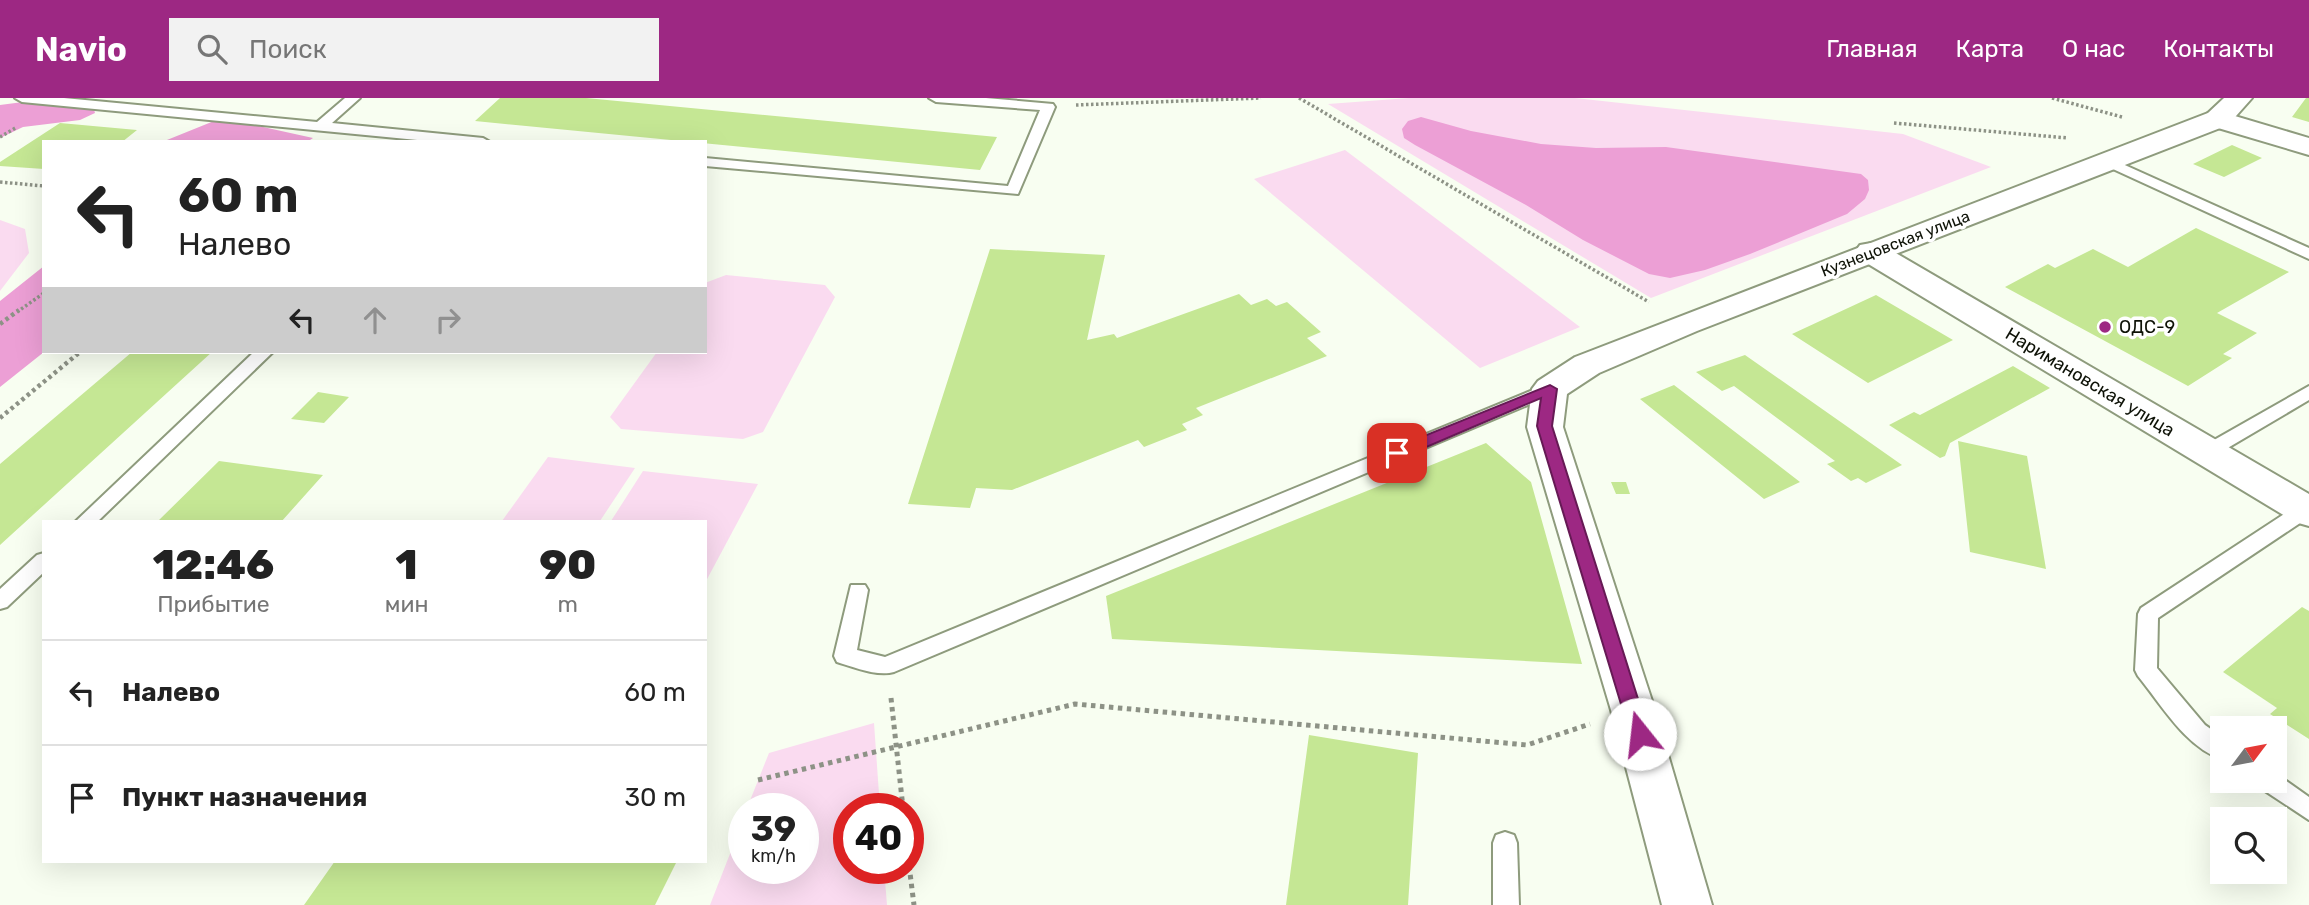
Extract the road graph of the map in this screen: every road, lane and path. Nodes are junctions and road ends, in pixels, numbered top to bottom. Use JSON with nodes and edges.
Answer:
{"nodes":[{"id":1,"x":22,"y":98,"type":"edge"},
{"id":2,"x":353,"y":98,"type":"edge"},
{"id":3,"x":936,"y":98,"type":"edge"},
{"id":4,"x":1261,"y":98,"type":"edge"},
{"id":5,"x":1299,"y":98,"type":"edge"},
{"id":6,"x":2052,"y":98,"type":"edge"},
{"id":7,"x":2239,"y":98,"type":"edge"},
{"id":8,"x":1048,"y":107,"type":"junction"},
{"id":9,"x":2124,"y":118,"type":"dead end"},
{"id":10,"x":2218,"y":119,"type":"junction"},
{"id":11,"x":1894,"y":123,"type":"dead end"},
{"id":12,"x":320,"y":126,"type":"junction"},
{"id":13,"x":2077,"y":139,"type":"dead end"},
{"id":14,"x":463,"y":140,"type":"edge"},
{"id":15,"x":2309,"y":148,"type":"edge"},
{"id":16,"x":2107,"y":161,"type":"junction"},
{"id":17,"x":707,"y":162,"type":"edge"},
{"id":18,"x":0,"y":182,"type":"edge"},
{"id":19,"x":42,"y":186,"type":"edge"},
{"id":20,"x":1871,"y":252,"type":"junction"},
{"id":21,"x":2309,"y":254,"type":"edge"},
{"id":22,"x":42,"y":294,"type":"edge"},
{"id":23,"x":1656,"y":306,"type":"dead end"},
{"id":24,"x":0,"y":324,"type":"edge"},
{"id":25,"x":78,"y":354,"type":"edge"},
{"id":26,"x":262,"y":354,"type":"edge"},
{"id":27,"x":1550,"y":389,"type":"junction"},
{"id":28,"x":2309,"y":392,"type":"edge"},
{"id":29,"x":0,"y":418,"type":"edge"},
{"id":30,"x":2207,"y":452,"type":"junction"},
{"id":31,"x":2308,"y":511,"type":"edge"},
{"id":32,"x":86,"y":520,"type":"edge"},
{"id":33,"x":42,"y":562,"type":"edge"},
{"id":34,"x":858,"y":590,"type":"dead end"},
{"id":35,"x":0,"y":601,"type":"edge"},
{"id":36,"x":890,"y":692,"type":"dead end"},
{"id":37,"x":1597,"y":722,"type":"dead end"},
{"id":38,"x":2210,"y":741,"type":"edge"},
{"id":39,"x":896,"y":746,"type":"junction"},
{"id":40,"x":758,"y":780,"type":"dead end"},
{"id":41,"x":901,"y":793,"type":"edge"},
{"id":42,"x":2285,"y":793,"type":"edge"},
{"id":43,"x":2309,"y":810,"type":"edge"},
{"id":44,"x":1505,"y":844,"type":"dead end"},
{"id":45,"x":911,"y":884,"type":"edge"},
{"id":46,"x":914,"y":905,"type":"edge"},
{"id":47,"x":1506,"y":905,"type":"edge"},
{"id":48,"x":1687,"y":905,"type":"edge"}],
"edges":[{"from":1,"to":12,"type":"lane"},
{"from":2,"to":12,"type":"lane"},
{"from":3,"to":8,"type":"lane"},
{"from":4,"to":8,"type":"path"},
{"from":5,"to":23,"type":"path"},
{"from":6,"to":9,"type":"path"},
{"from":7,"to":10,"type":"street","name":"Кузнецовская улица"},
{"from":8,"to":17,"type":"lane"},
{"from":10,"to":15,"type":"street"},
{"from":10,"to":16,"type":"street","name":"Кузнецовская улица"},
{"from":11,"to":13,"type":"path"},
{"from":12,"to":14,"type":"lane"},
{"from":16,"to":20,"type":"street","name":"Кузнецовская улица"},
{"from":16,"to":21,"type":"lane"},
{"from":18,"to":19,"type":"path"},
{"from":20,"to":27,"type":"street","name":"Кузнецовская улица"},
{"from":20,"to":30,"type":"street","name":"Наримановская улица"},
{"from":22,"to":24,"type":"path"},
{"from":25,"to":29,"type":"path"},
{"from":26,"to":32,"type":"lane"},
{"from":27,"to":34,"type":"lane"},
{"from":27,"to":48,"type":"street"},
{"from":28,"to":30,"type":"lane"},
{"from":30,"to":31,"type":"street","name":"Наримановская улица"},
{"from":31,"to":38,"type":"lane"},
{"from":33,"to":35,"type":"lane"},
{"from":36,"to":39,"type":"path"},
{"from":37,"to":39,"type":"path"},
{"from":39,"to":40,"type":"path"},
{"from":39,"to":41,"type":"path"},
{"from":42,"to":43,"type":"lane"},
{"from":44,"to":47,"type":"lane"},
{"from":45,"to":46,"type":"path"}]}
